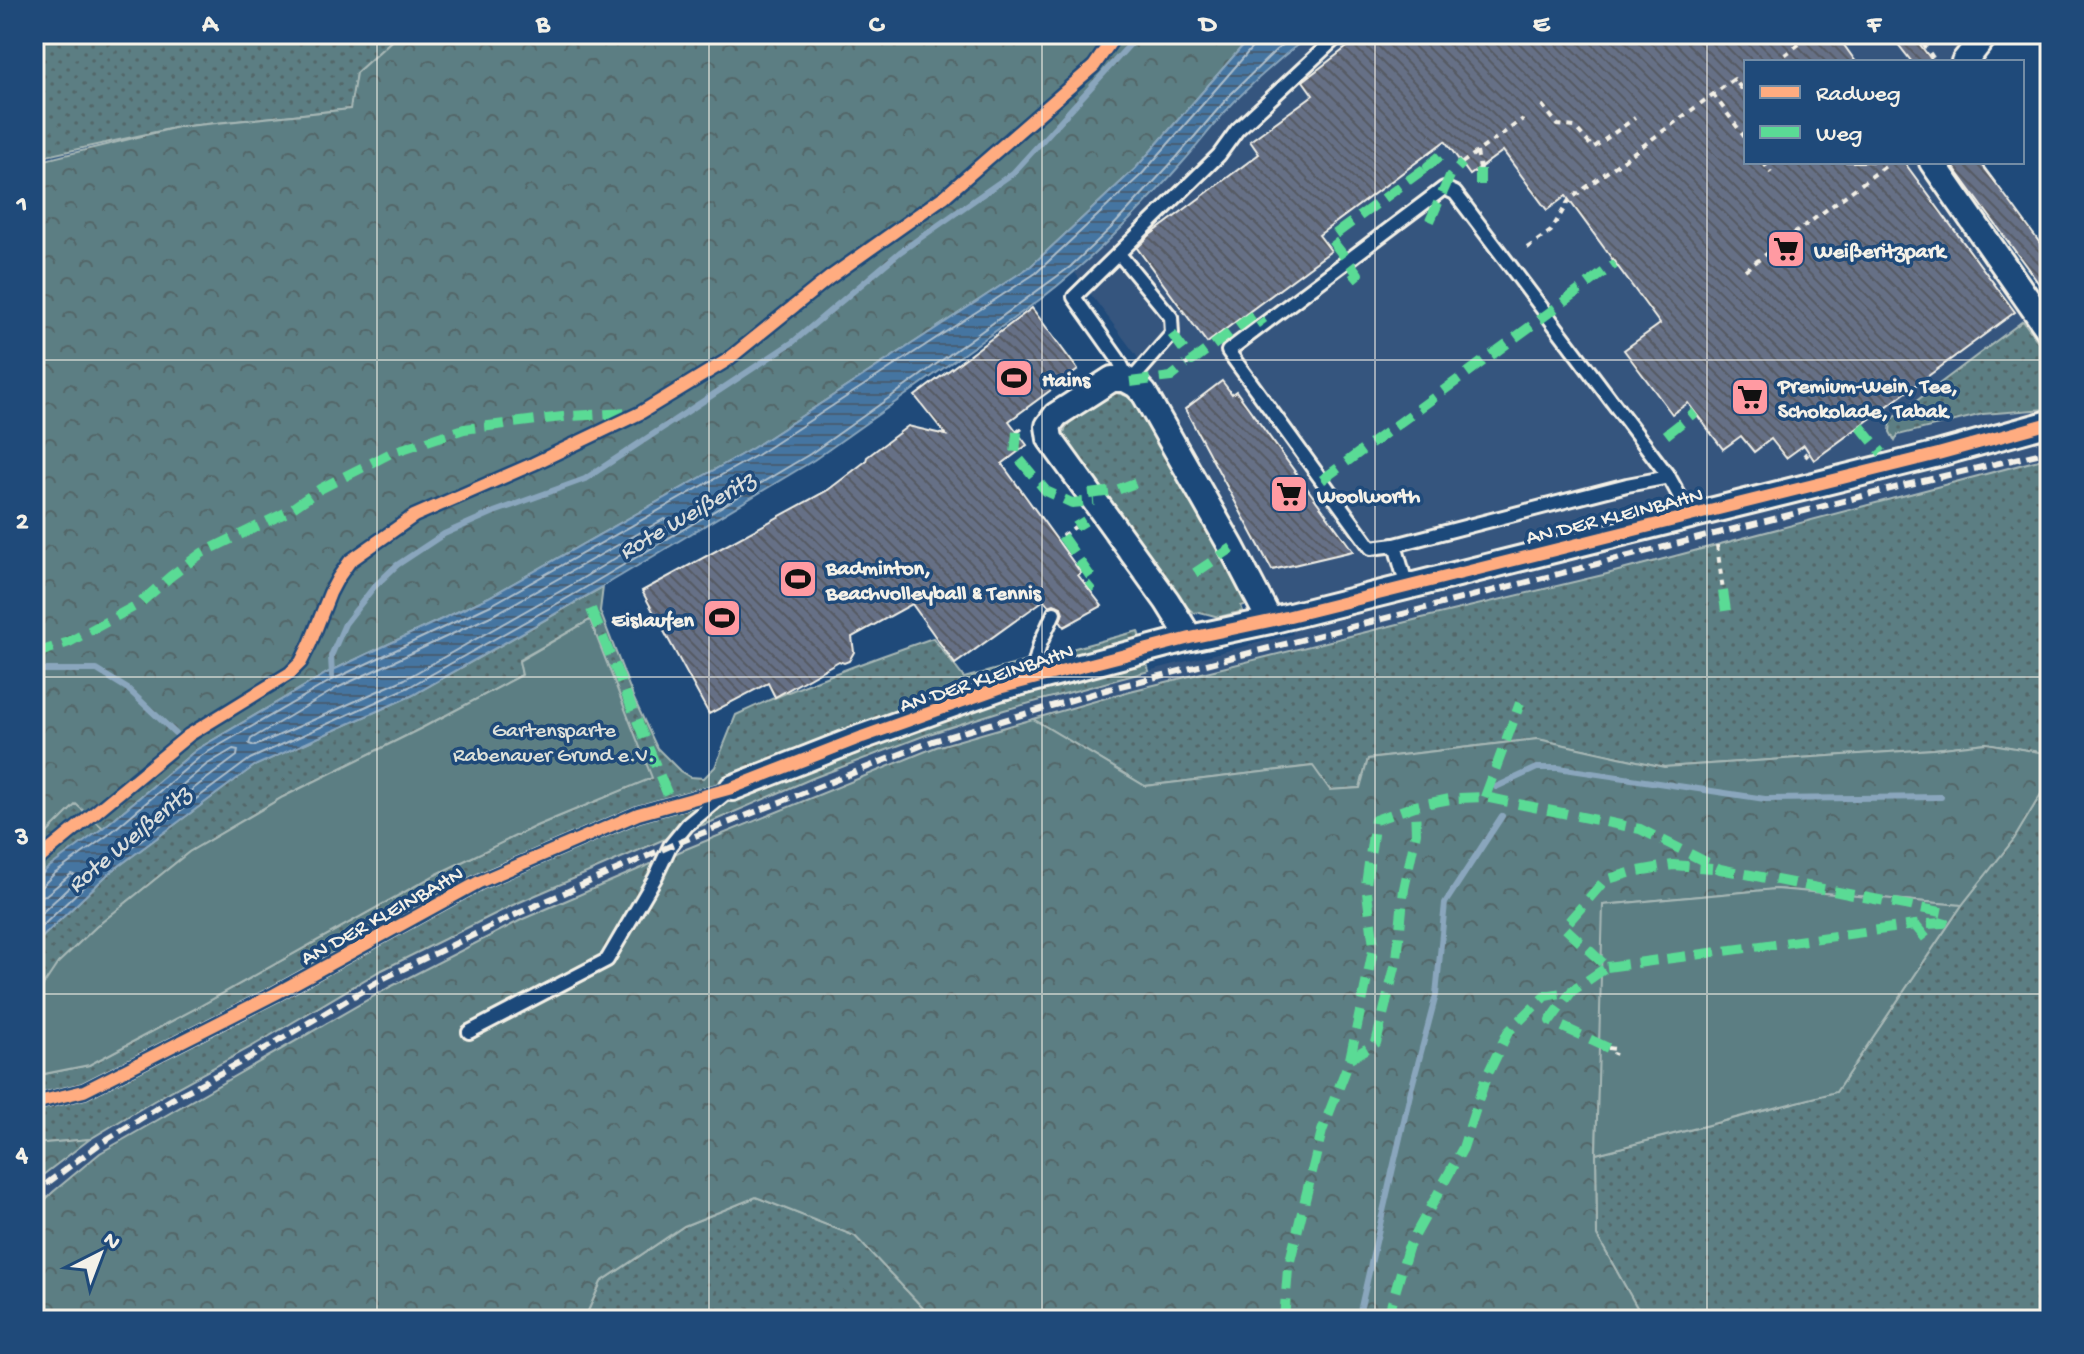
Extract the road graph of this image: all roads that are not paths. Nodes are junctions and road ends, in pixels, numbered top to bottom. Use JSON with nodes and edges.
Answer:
{"nodes":[{"id":1,"x":1340,"y":34,"type":"edge"},
{"id":2,"x":1986,"y":34,"type":"edge"},
{"id":3,"x":1966,"y":60,"type":"edge"},
{"id":4,"x":1933,"y":164,"type":"edge"},
{"id":5,"x":1119,"y":254,"type":"junction"},
{"id":6,"x":2050,"y":332,"type":"edge"},
{"id":7,"x":1130,"y":382,"type":"junction"},
{"id":8,"x":2050,"y":423,"type":"edge"},
{"id":9,"x":1669,"y":477,"type":"junction"},
{"id":10,"x":1690,"y":515,"type":"junction"},
{"id":11,"x":1395,"y":545,"type":"junction"},
{"id":12,"x":1407,"y":587,"type":"junction"},
{"id":13,"x":1054,"y":613,"type":"dead end"},
{"id":14,"x":1270,"y":621,"type":"junction"},
{"id":15,"x":1190,"y":638,"type":"junction"},
{"id":16,"x":1039,"y":678,"type":"junction"},
{"id":17,"x":732,"y":788,"type":"junction"},
{"id":18,"x":469,"y":1032,"type":"dead end"},
{"id":19,"x":34,"y":1103,"type":"edge"}],
"edges":[{"from":1,"to":5,"type":"lane"},
{"from":2,"to":3,"type":"street"},
{"from":4,"to":6,"type":"street"},
{"from":5,"to":7,"type":"lane"},
{"from":5,"to":7,"type":"lane"},
{"from":7,"to":14,"type":"street"},
{"from":7,"to":15,"type":"street"},
{"from":8,"to":10,"type":"street","name":"AN DER KLEINBAHN"},
{"from":9,"to":10,"type":"lane"},
{"from":9,"to":11,"type":"lane"},
{"from":9,"to":11,"type":"lane"},
{"from":10,"to":12,"type":"street","name":"AN DER KLEINBAHN"},
{"from":11,"to":12,"type":"lane"},
{"from":12,"to":14,"type":"street","name":"AN DER KLEINBAHN"},
{"from":13,"to":16,"type":"lane"},
{"from":14,"to":15,"type":"street","name":"AN DER KLEINBAHN"},
{"from":15,"to":16,"type":"street","name":"AN DER KLEINBAHN"},
{"from":16,"to":17,"type":"street","name":"AN DER KLEINBAHN"},
{"from":17,"to":18,"type":"lane"},
{"from":17,"to":19,"type":"lane","name":"AN DER KLEINBAHN"}]}
